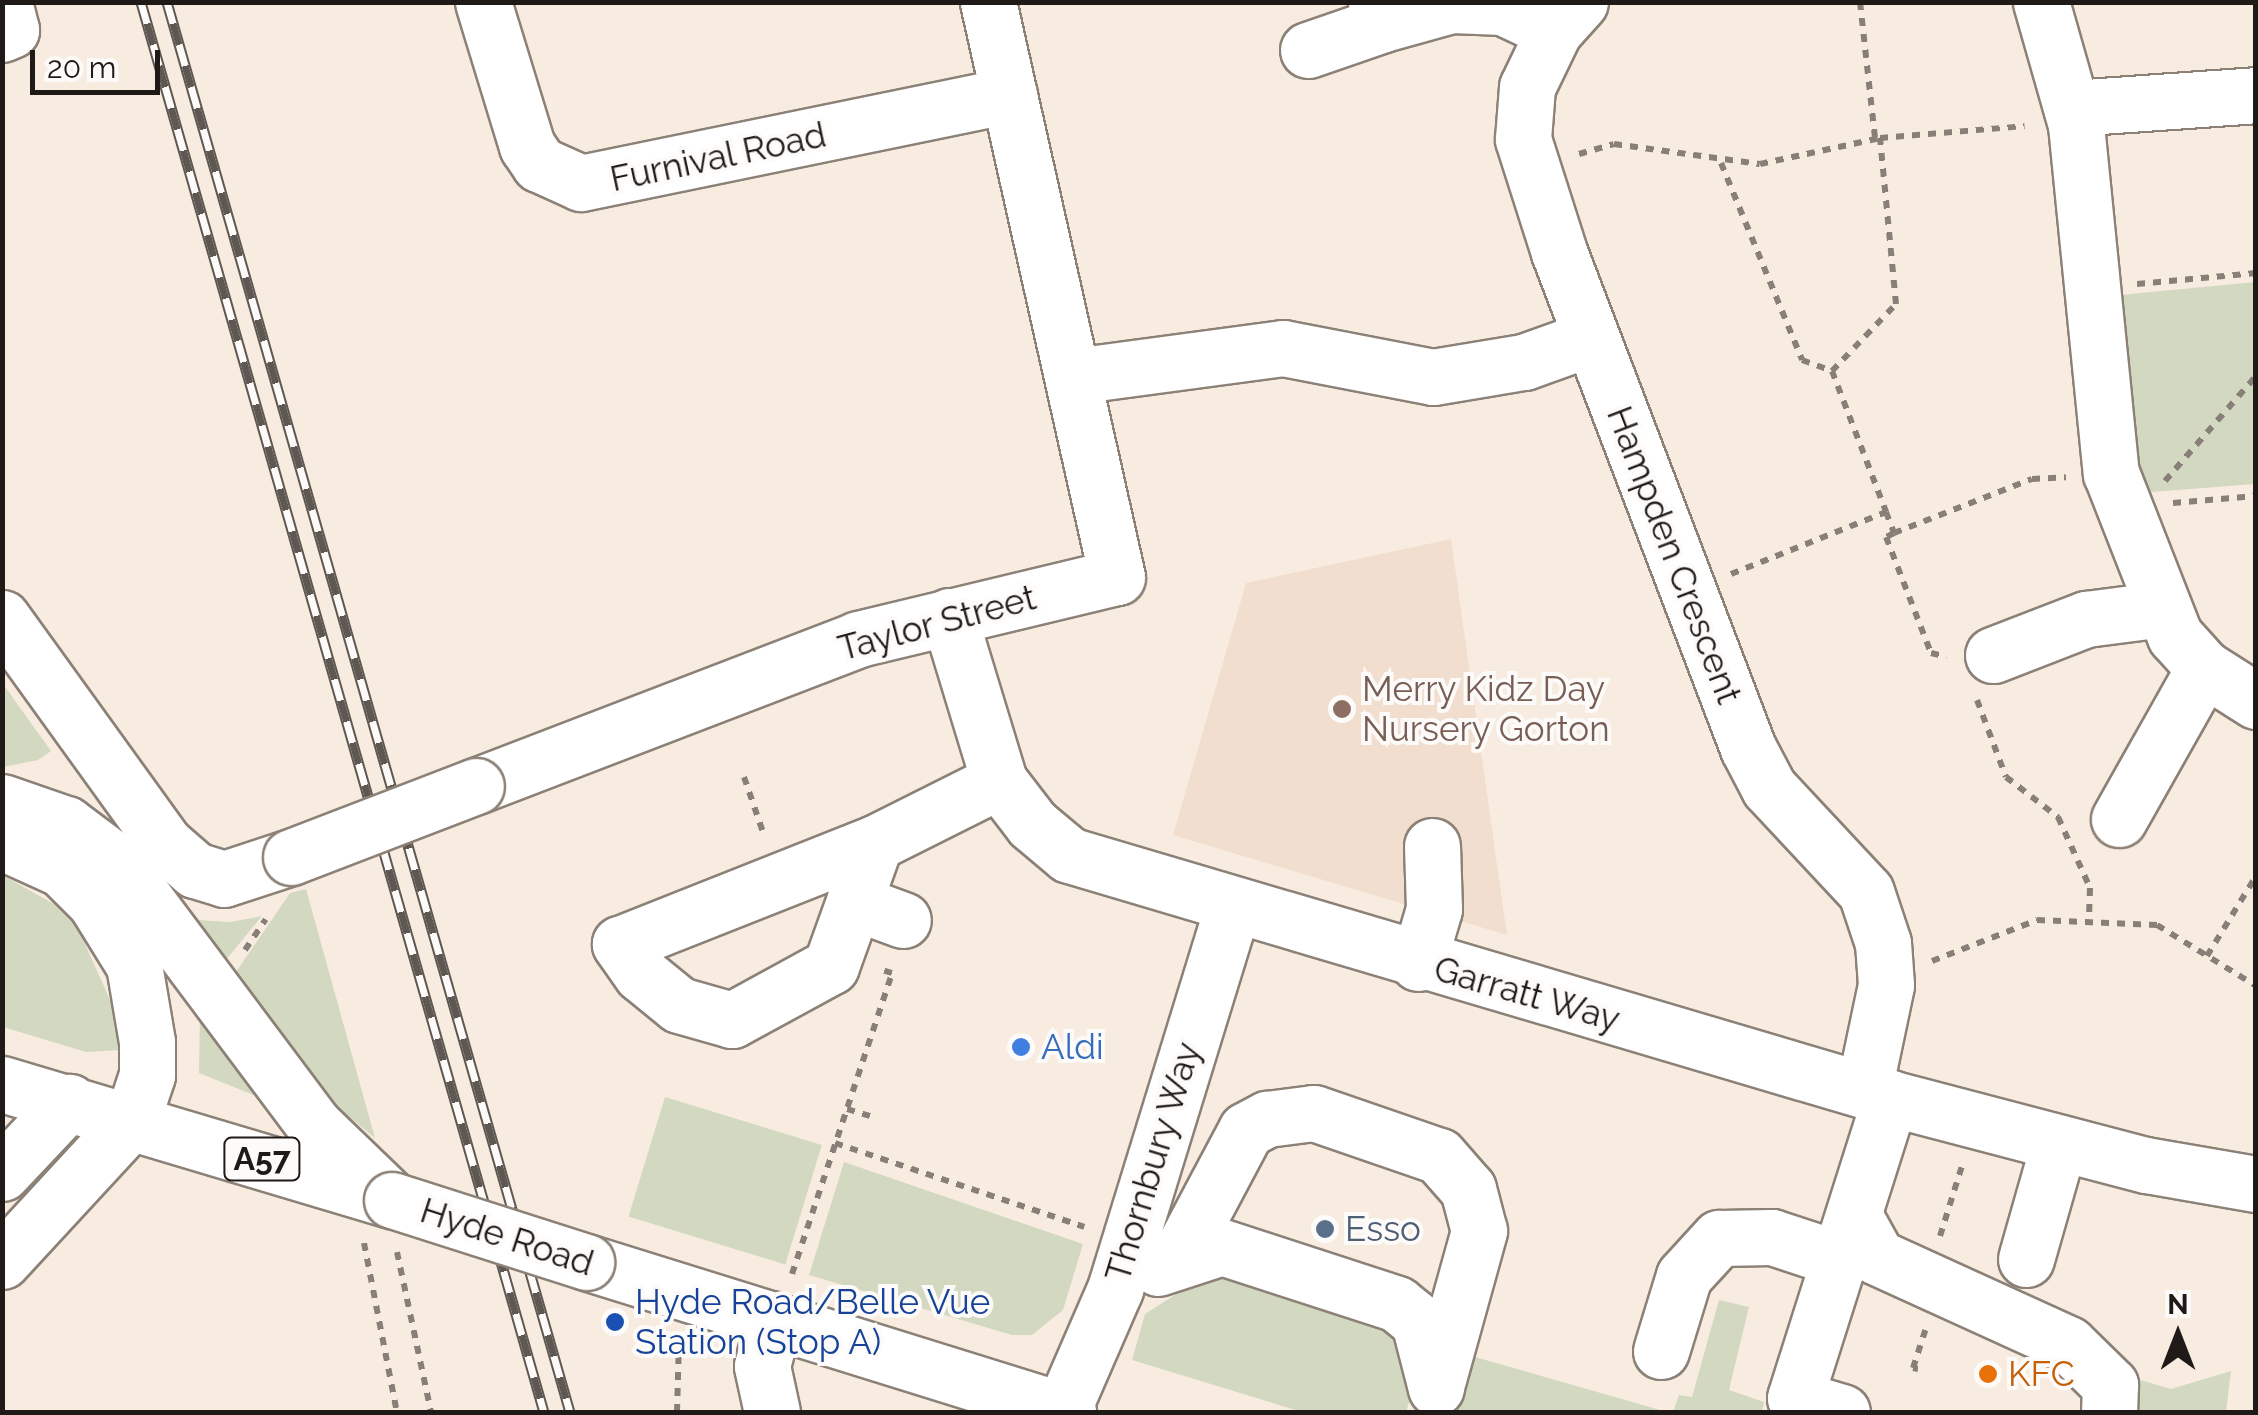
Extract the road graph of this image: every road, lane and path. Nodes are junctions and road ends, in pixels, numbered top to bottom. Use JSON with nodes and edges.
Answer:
{"nodes":[{"id":1,"x":4,"y":2,"type":"edge"},
{"id":2,"x":483,"y":2,"type":"edge"},
{"id":3,"x":988,"y":2,"type":"edge"},
{"id":4,"x":1860,"y":2,"type":"edge"},
{"id":5,"x":2041,"y":2,"type":"edge"},
{"id":6,"x":1379,"y":13,"type":"edge"},
{"id":7,"x":1567,"y":17,"type":"edge"},
{"id":8,"x":2,"y":34,"type":"edge"},
{"id":9,"x":1308,"y":50,"type":"dead end"},
{"id":10,"x":1009,"y":95,"type":"junction"},
{"id":11,"x":2256,"y":95,"type":"edge"},
{"id":12,"x":2074,"y":115,"type":"junction"},
{"id":13,"x":1877,"y":138,"type":"junction"},
{"id":14,"x":1721,"y":163,"type":"junction"},
{"id":15,"x":1532,"y":168,"type":"junction"},
{"id":16,"x":2256,"y":274,"type":"edge"},
{"id":17,"x":2090,"y":289,"type":"junction"},
{"id":18,"x":1592,"y":338,"type":"junction"},
{"id":19,"x":1832,"y":371,"type":"junction"},
{"id":20,"x":1074,"y":376,"type":"junction"},
{"id":21,"x":2256,"y":376,"type":"edge"},
{"id":22,"x":2126,"y":495,"type":"junction"},
{"id":23,"x":2256,"y":496,"type":"edge"},
{"id":24,"x":1886,"y":512,"type":"junction"},
{"id":25,"x":1894,"y":534,"type":"junction"},
{"id":26,"x":1688,"y":592,"type":"junction"},
{"id":27,"x":2163,"y":609,"type":"junction"},
{"id":28,"x":949,"y":616,"type":"junction"},
{"id":29,"x":2,"y":618,"type":"edge"},
{"id":30,"x":2204,"y":668,"type":"junction"},
{"id":31,"x":1977,"y":670,"type":"junction"},
{"id":32,"x":2256,"y":701,"type":"edge"},
{"id":33,"x":744,"y":778,"type":"dead end"},
{"id":34,"x":999,"y":781,"type":"junction"},
{"id":35,"x":2,"y":802,"type":"edge"},
{"id":36,"x":2119,"y":819,"type":"dead end"},
{"id":37,"x":2,"y":842,"type":"edge"},
{"id":38,"x":876,"y":843,"type":"junction"},
{"id":39,"x":768,"y":845,"type":"dead end"},
{"id":40,"x":1432,"y":846,"type":"dead end"},
{"id":41,"x":2256,"y":876,"type":"edge"},
{"id":42,"x":283,"y":880,"type":"junction"},
{"id":43,"x":1232,"y":908,"type":"junction"},
{"id":44,"x":2089,"y":922,"type":"junction"},
{"id":45,"x":2207,"y":956,"type":"junction"},
{"id":46,"x":1418,"y":963,"type":"junction"},
{"id":47,"x":868,"y":964,"type":"dead end"},
{"id":48,"x":234,"y":966,"type":"dead end"},
{"id":49,"x":1919,"y":966,"type":"dead end"},
{"id":50,"x":2256,"y":986,"type":"edge"},
{"id":51,"x":2,"y":1084,"type":"edge"},
{"id":52,"x":1877,"y":1094,"type":"junction"},
{"id":53,"x":69,"y":1102,"type":"junction"},
{"id":54,"x":846,"y":1109,"type":"junction"},
{"id":55,"x":873,"y":1118,"type":"dead end"},
{"id":56,"x":132,"y":1120,"type":"junction"},
{"id":57,"x":835,"y":1143,"type":"junction"},
{"id":58,"x":2059,"y":1143,"type":"junction"},
{"id":59,"x":1965,"y":1156,"type":"dead end"},
{"id":60,"x":2,"y":1173,"type":"edge"},
{"id":61,"x":2256,"y":1184,"type":"edge"},
{"id":62,"x":380,"y":1213,"type":"junction"},
{"id":63,"x":1104,"y":1234,"type":"dead end"},
{"id":64,"x":1849,"y":1239,"type":"junction"},
{"id":65,"x":1936,"y":1245,"type":"dead end"},
{"id":66,"x":2026,"y":1259,"type":"dead end"},
{"id":67,"x":1177,"y":1260,"type":"junction"},
{"id":68,"x":2,"y":1261,"type":"edge"},
{"id":69,"x":1114,"y":1289,"type":"junction"},
{"id":70,"x":782,"y":1299,"type":"junction"},
{"id":71,"x":680,"y":1336,"type":"dead end"},
{"id":72,"x":1661,"y":1351,"type":"dead end"},
{"id":73,"x":1433,"y":1399,"type":"edge"},
{"id":74,"x":1005,"y":1404,"type":"edge"},
{"id":75,"x":1818,"y":1405,"type":"edge"},
{"id":76,"x":397,"y":1412,"type":"edge"},
{"id":77,"x":431,"y":1412,"type":"edge"},
{"id":78,"x":677,"y":1412,"type":"edge"},
{"id":79,"x":772,"y":1412,"type":"edge"},
{"id":80,"x":1065,"y":1412,"type":"edge"},
{"id":81,"x":2109,"y":1412,"type":"edge"}],
"edges":[{"from":1,"to":8,"type":"main road"},
{"from":2,"to":10,"type":"main road","name":"Furnival Road"},
{"from":3,"to":10,"type":"main road","name":"Taylor Street"},
{"from":4,"to":13,"type":"path"},
{"from":5,"to":12,"type":"main road"},
{"from":6,"to":7,"type":"main road"},
{"from":6,"to":9,"type":"main road"},
{"from":7,"to":15,"type":"main road","name":"Hampden Crescent"},
{"from":10,"to":20,"type":"main road","name":"Taylor Street"},
{"from":11,"to":12,"type":"main road"},
{"from":12,"to":13,"type":"path"},
{"from":12,"to":17,"type":"main road"},
{"from":13,"to":14,"type":"path"},
{"from":13,"to":19,"type":"path"},
{"from":14,"to":15,"type":"path"},
{"from":14,"to":19,"type":"path"},
{"from":15,"to":18,"type":"main road","name":"Hampden Crescent"},
{"from":16,"to":17,"type":"path"},
{"from":17,"to":22,"type":"main road"},
{"from":18,"to":20,"type":"main road"},
{"from":18,"to":26,"type":"main road","name":"Hampden Crescent"},
{"from":19,"to":24,"type":"path"},
{"from":20,"to":28,"type":"main road","name":"Taylor Street"},
{"from":21,"to":22,"type":"path"},
{"from":22,"to":23,"type":"path"},
{"from":22,"to":25,"type":"path"},
{"from":22,"to":27,"type":"main road"},
{"from":24,"to":25,"type":"path"},
{"from":24,"to":26,"type":"path"},
{"from":25,"to":31,"type":"path"},
{"from":26,"to":52,"type":"main road","name":"Hampden Crescent"},
{"from":27,"to":30,"type":"main road"},
{"from":27,"to":31,"type":"main road"},
{"from":28,"to":34,"type":"main road","name":"Garratt Way"},
{"from":28,"to":42,"type":"main road","name":"Taylor Street","bridge":true},
{"from":29,"to":42,"type":"main road","name":"Taylor Street"},
{"from":30,"to":32,"type":"main road"},
{"from":30,"to":36,"type":"main road"},
{"from":31,"to":44,"type":"path"},
{"from":33,"to":39,"type":"path"},
{"from":34,"to":38,"type":"main road"},
{"from":34,"to":43,"type":"main road","name":"Garratt Way"},
{"from":35,"to":62,"type":"main road"},
{"from":37,"to":56,"type":"main road"},
{"from":38,"to":38,"type":"main road"},
{"from":40,"to":46,"type":"main road"},
{"from":41,"to":45,"type":"path"},
{"from":42,"to":48,"type":"path"},
{"from":43,"to":46,"type":"main road","name":"Garratt Way"},
{"from":43,"to":69,"type":"main road","name":"Thornbury Way"},
{"from":44,"to":45,"type":"path"},
{"from":44,"to":49,"type":"path"},
{"from":45,"to":50,"type":"path"},
{"from":46,"to":52,"type":"main road","name":"Garratt Way"},
{"from":47,"to":54,"type":"path"},
{"from":51,"to":53,"type":"main road","name":"Hyde Road","number":"A57"},
{"from":52,"to":58,"type":"main road","name":"Garratt Way"},
{"from":52,"to":64,"type":"main road","name":"Hampden Crescent"},
{"from":53,"to":56,"type":"main road","name":"Hyde Road","number":"A57"},
{"from":53,"to":60,"type":"main road"},
{"from":54,"to":55,"type":"path"},
{"from":54,"to":57,"type":"path"},
{"from":56,"to":62,"type":"main road","name":"Hyde Road","number":"A57"},
{"from":56,"to":68,"type":"main road"},
{"from":57,"to":63,"type":"path"},
{"from":57,"to":70,"type":"path"},
{"from":58,"to":61,"type":"main road","name":"Garratt Way"},
{"from":58,"to":66,"type":"main road"},
{"from":59,"to":65,"type":"path"},
{"from":62,"to":70,"type":"main road","name":"Hyde Road","number":"A57","bridge":true},
{"from":62,"to":76,"type":"path"},
{"from":62,"to":77,"type":"path"},
{"from":64,"to":72,"type":"main road"},
{"from":64,"to":75,"type":"main road","name":"Hampden Crescent"},
{"from":64,"to":81,"type":"main road"},
{"from":67,"to":69,"type":"main road"},
{"from":67,"to":73,"type":"main road"},
{"from":67,"to":73,"type":"main road"},
{"from":69,"to":80,"type":"main road","name":"Thornbury Way"},
{"from":70,"to":74,"type":"main road","name":"Hyde Road","number":"A57"},
{"from":70,"to":79,"type":"main road"},
{"from":71,"to":78,"type":"path"},
{"from":74,"to":80,"type":"main road","name":"Hyde Road","number":"A57"}]}
